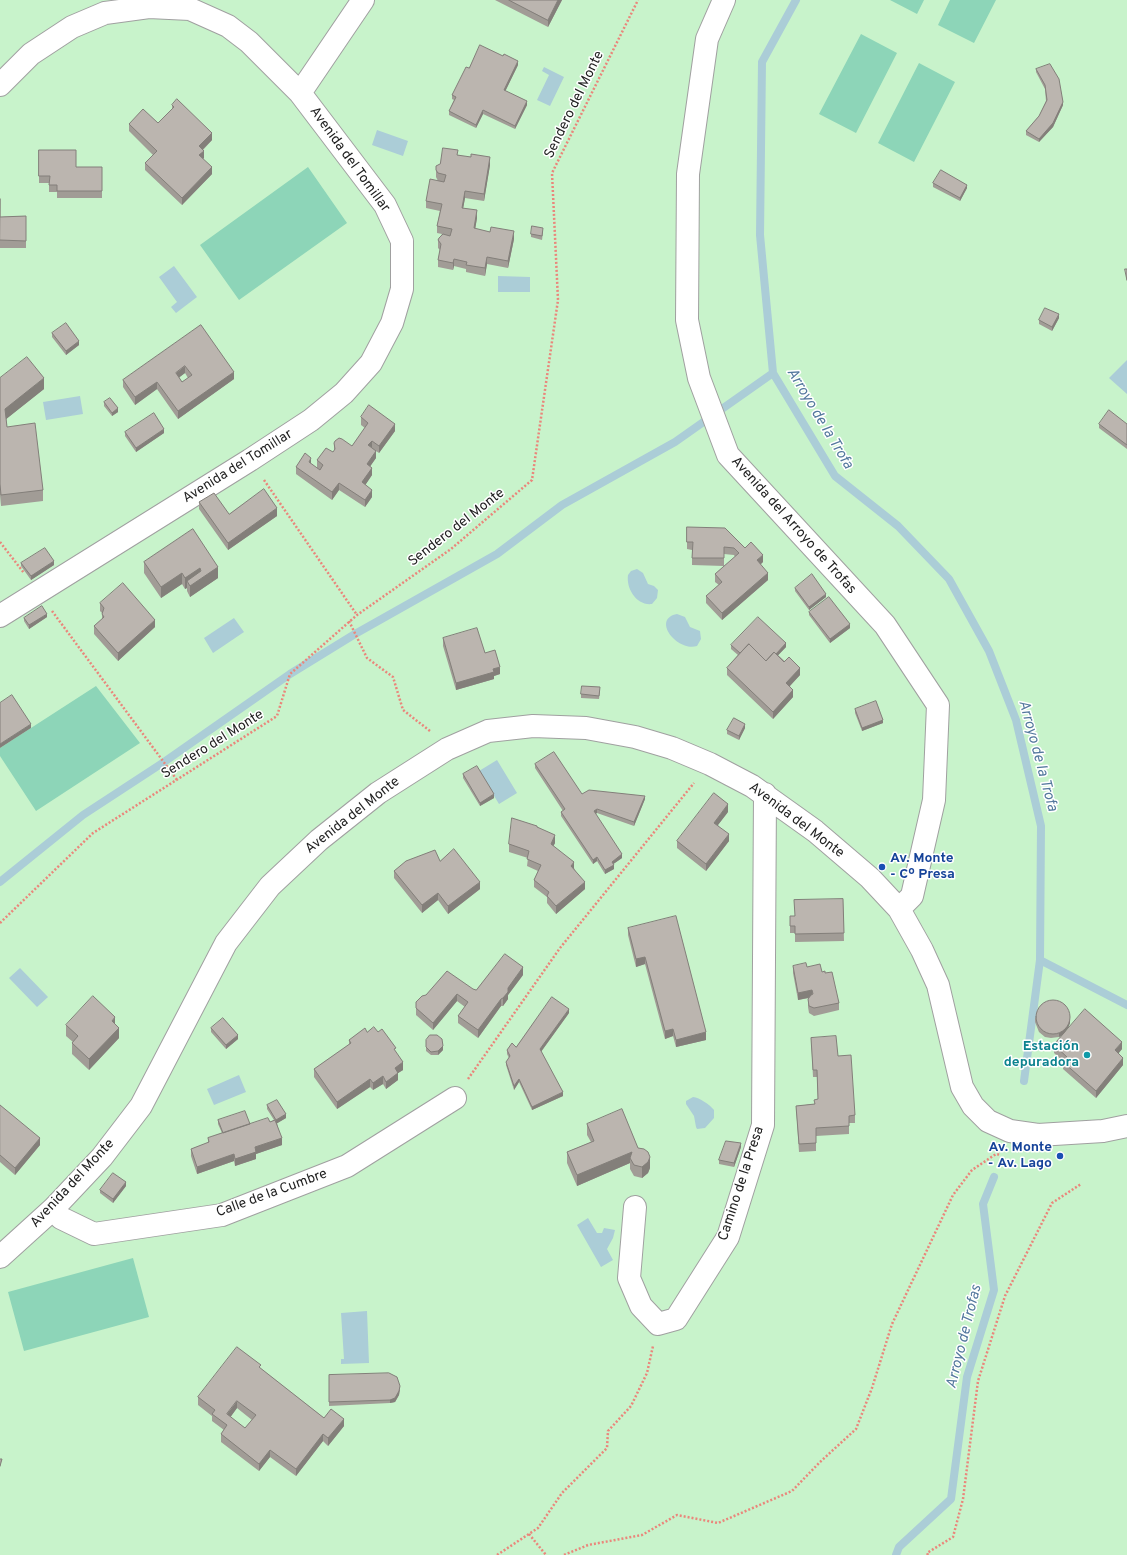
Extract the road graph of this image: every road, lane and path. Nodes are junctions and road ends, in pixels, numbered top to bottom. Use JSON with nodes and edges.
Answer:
{"nodes":[{"id":1,"x":363,"y":0,"type":"edge"},
{"id":2,"x":638,"y":0,"type":"edge"},
{"id":3,"x":724,"y":0,"type":"edge"},
{"id":4,"x":0,"y":85,"type":"edge"},
{"id":5,"x":300,"y":94,"type":"junction"},
{"id":6,"x":250,"y":460,"type":"junction"},
{"id":7,"x":0,"y":542,"type":"edge"},
{"id":8,"x":38,"y":592,"type":"junction"},
{"id":9,"x":357,"y":614,"type":"junction"},
{"id":10,"x":0,"y":616,"type":"edge"},
{"id":11,"x":349,"y":621,"type":"junction"},
{"id":12,"x":431,"y":732,"type":"dead end"},
{"id":13,"x":710,"y":764,"type":"junction"},
{"id":14,"x":177,"y":780,"type":"junction"},
{"id":15,"x":765,"y":794,"type":"junction"},
{"id":16,"x":899,"y":909,"type":"junction"},
{"id":17,"x":0,"y":923,"type":"edge"},
{"id":18,"x":455,"y":1098,"type":"joint"},
{"id":19,"x":1127,"y":1126,"type":"edge"},
{"id":20,"x":1003,"y":1155,"type":"dead end"},
{"id":21,"x":1081,"y":1184,"type":"dead end"},
{"id":22,"x":635,"y":1207,"type":"dead end"},
{"id":23,"x":53,"y":1209,"type":"junction"},
{"id":24,"x":0,"y":1257,"type":"edge"},
{"id":25,"x":658,"y":1324,"type":"junction"},
{"id":26,"x":529,"y":1534,"type":"junction"},
{"id":27,"x":497,"y":1555,"type":"edge"},
{"id":28,"x":546,"y":1555,"type":"edge"},
{"id":29,"x":564,"y":1555,"type":"edge"},
{"id":30,"x":928,"y":1555,"type":"edge"}],
"edges":[{"from":1,"to":5,"type":"street"},
{"from":2,"to":9,"type":"path","name":"Sendero del Monte"},
{"from":3,"to":16,"type":"street","name":"Avenida del Arroyo de Trofas"},
{"from":4,"to":5,"type":"street","name":"Avenida del Tomillar"},
{"from":5,"to":6,"type":"street","name":"Avenida del Tomillar"},
{"from":6,"to":8,"type":"street","name":"Avenida del Tomillar"},
{"from":6,"to":9,"type":"path"},
{"from":7,"to":8,"type":"path"},
{"from":8,"to":10,"type":"street","name":"Avenida del Tomillar"},
{"from":8,"to":14,"type":"path"},
{"from":9,"to":11,"type":"path","name":"Sendero del Monte"},
{"from":11,"to":12,"type":"path"},
{"from":11,"to":14,"type":"path","name":"Sendero del Monte"},
{"from":13,"to":15,"type":"street","name":"Avenida del Monte"},
{"from":13,"to":18,"type":"path"},
{"from":13,"to":23,"type":"street","name":"Avenida del Monte"},
{"from":14,"to":17,"type":"path","name":"Sendero del Monte"},
{"from":15,"to":16,"type":"street","name":"Avenida del Monte"},
{"from":15,"to":25,"type":"street","name":"Camino de la Presa"},
{"from":16,"to":19,"type":"street","name":"Avenida del Monte"},
{"from":18,"to":23,"type":"street","name":"Calle de la Cumbre"},
{"from":20,"to":29,"type":"path"},
{"from":21,"to":30,"type":"path"},
{"from":22,"to":25,"type":"street"},
{"from":23,"to":24,"type":"street","name":"Avenida del Monte"},
{"from":25,"to":26,"type":"path"},
{"from":26,"to":27,"type":"path"},
{"from":26,"to":28,"type":"path"}]}
